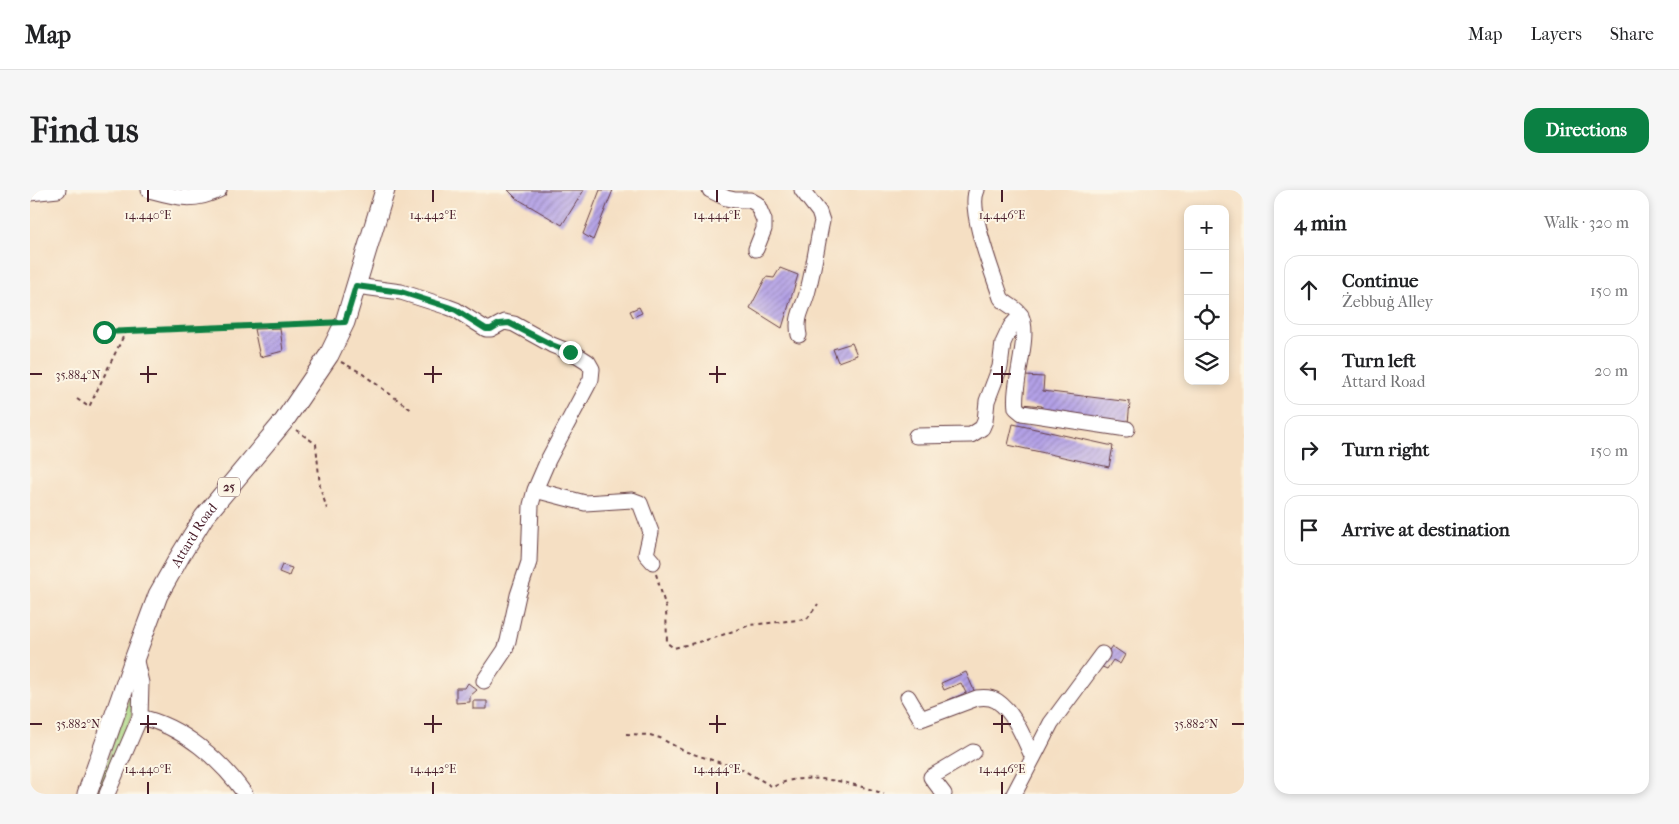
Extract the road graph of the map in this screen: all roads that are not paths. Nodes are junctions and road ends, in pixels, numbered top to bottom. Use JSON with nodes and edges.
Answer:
{"nodes":[{"id":1,"x":58,"y":190,"type":"edge"},
{"id":2,"x":149,"y":190,"type":"edge"},
{"id":3,"x":219,"y":190,"type":"edge"},
{"id":4,"x":385,"y":190,"type":"edge"},
{"id":5,"x":710,"y":190,"type":"edge"},
{"id":6,"x":802,"y":190,"type":"edge"},
{"id":7,"x":977,"y":190,"type":"edge"},
{"id":8,"x":30,"y":193,"type":"edge"},
{"id":9,"x":756,"y":249,"type":"dead end"},
{"id":10,"x":356,"y":286,"type":"junction"},
{"id":11,"x":1021,"y":315,"type":"junction"},
{"id":12,"x":800,"y":335,"type":"dead end"},
{"id":13,"x":1127,"y":429,"type":"dead end"},
{"id":14,"x":916,"y":436,"type":"dead end"},
{"id":15,"x":535,"y":490,"type":"junction"},
{"id":16,"x":653,"y":562,"type":"road end"},
{"id":17,"x":1102,"y":654,"type":"dead end"},
{"id":18,"x":134,"y":657,"type":"junction"},
{"id":19,"x":484,"y":681,"type":"dead end"},
{"id":20,"x":908,"y":696,"type":"dead end"},
{"id":21,"x":140,"y":717,"type":"junction"},
{"id":22,"x":973,"y":752,"type":"dead end"},
{"id":23,"x":1033,"y":758,"type":"junction"},
{"id":24,"x":87,"y":794,"type":"edge"},
{"id":25,"x":107,"y":794,"type":"edge"},
{"id":26,"x":245,"y":794,"type":"edge"},
{"id":27,"x":944,"y":794,"type":"edge"},
{"id":28,"x":1014,"y":794,"type":"edge"}],
"edges":[{"from":1,"to":8,"type":"street"},
{"from":2,"to":3,"type":"street"},
{"from":4,"to":10,"type":"main road","name":"Attard Road","number":"25"},
{"from":5,"to":9,"type":"street"},
{"from":6,"to":12,"type":"street"},
{"from":7,"to":11,"type":"street"},
{"from":10,"to":15,"type":"street"},
{"from":10,"to":18,"type":"main road","name":"Attard Road","number":"25"},
{"from":11,"to":13,"type":"street"},
{"from":11,"to":14,"type":"street"},
{"from":15,"to":16,"type":"street"},
{"from":15,"to":19,"type":"street"},
{"from":17,"to":23,"type":"street"},
{"from":18,"to":21,"type":"street"},
{"from":18,"to":24,"type":"main road","name":"Attard Road","number":"25"},
{"from":20,"to":23,"type":"street"},
{"from":21,"to":25,"type":"street"},
{"from":21,"to":26,"type":"street"},
{"from":22,"to":27,"type":"street"},
{"from":23,"to":28,"type":"street"}]}
